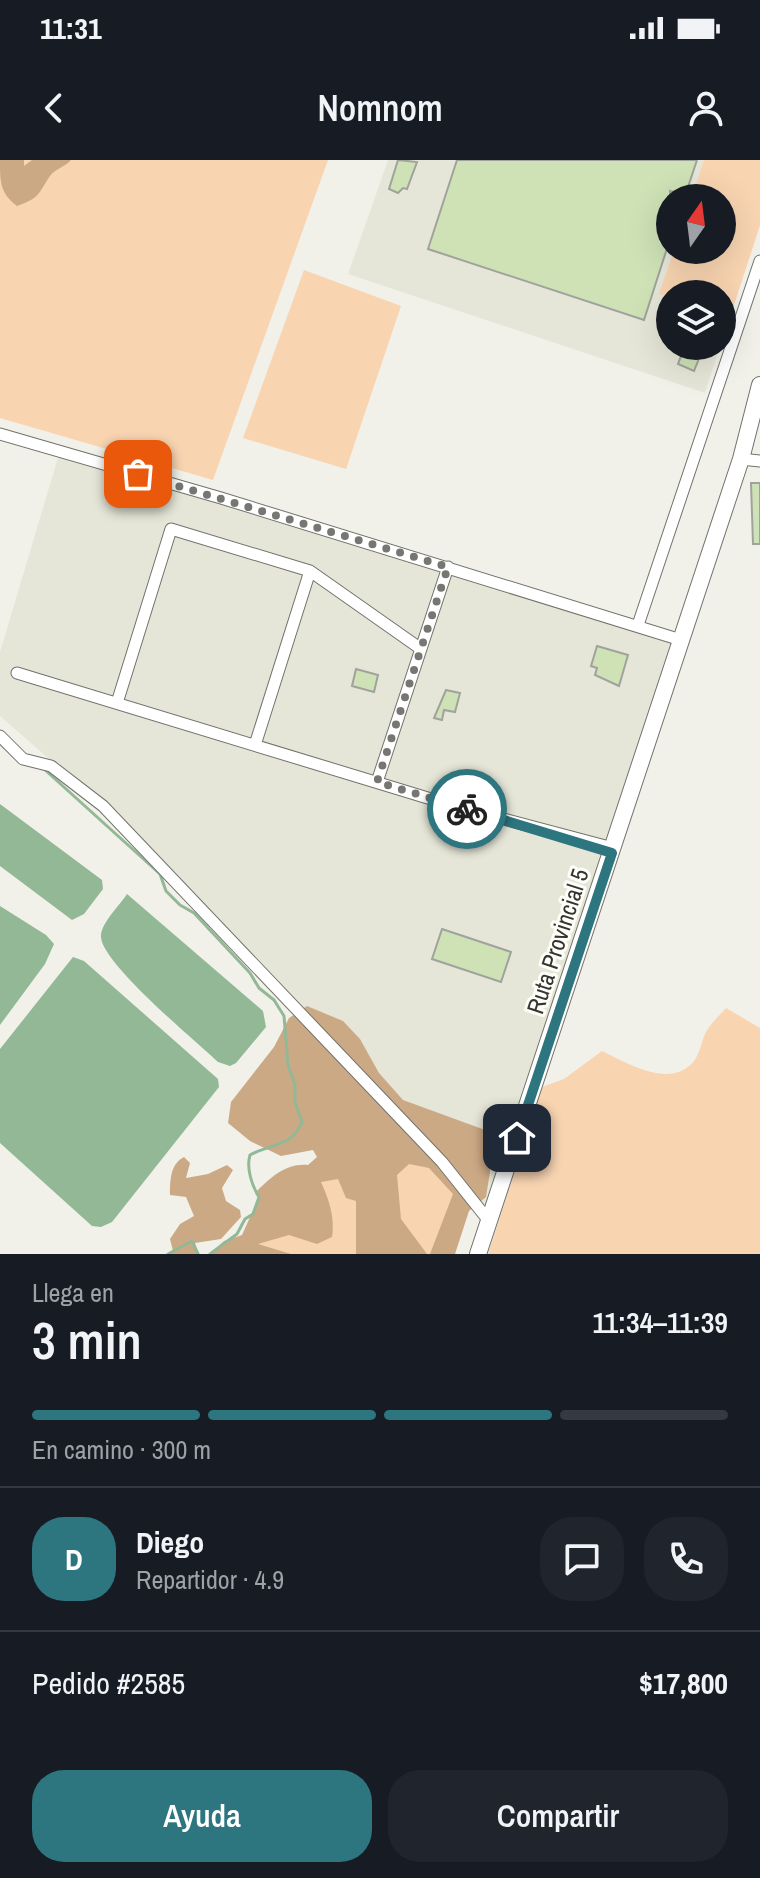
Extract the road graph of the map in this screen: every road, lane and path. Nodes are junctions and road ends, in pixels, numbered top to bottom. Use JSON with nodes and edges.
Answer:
{"nodes":[{"id":1,"x":760,"y":261,"type":"edge"},
{"id":2,"x":760,"y":385,"type":"edge"},
{"id":3,"x":760,"y":418,"type":"edge"},
{"id":4,"x":0,"y":434,"type":"edge"},
{"id":5,"x":741,"y":459,"type":"junction"},
{"id":6,"x":760,"y":461,"type":"edge"},
{"id":7,"x":448,"y":567,"type":"junction"},
{"id":8,"x":310,"y":571,"type":"junction"},
{"id":9,"x":638,"y":625,"type":"junction"},
{"id":10,"x":681,"y":640,"type":"junction"},
{"id":11,"x":421,"y":649,"type":"junction"},
{"id":12,"x":17,"y":673,"type":"dead end"},
{"id":13,"x":117,"y":703,"type":"junction"},
{"id":14,"x":0,"y":736,"type":"edge"},
{"id":15,"x":255,"y":745,"type":"junction"},
{"id":16,"x":377,"y":782,"type":"junction"},
{"id":17,"x":612,"y":850,"type":"junction"},
{"id":18,"x":489,"y":1221,"type":"junction"},
{"id":19,"x":478,"y":1254,"type":"edge"}],
"edges":[{"from":1,"to":9,"type":"street"},
{"from":2,"to":5,"type":"main road"},
{"from":3,"to":5,"type":"main road"},
{"from":4,"to":7,"type":"street"},
{"from":5,"to":6,"type":"street"},
{"from":5,"to":10,"type":"main road","name":"Ruta Provincial 5"},
{"from":7,"to":9,"type":"street"},
{"from":7,"to":11,"type":"street"},
{"from":8,"to":11,"type":"street"},
{"from":8,"to":13,"type":"street"},
{"from":8,"to":15,"type":"street"},
{"from":9,"to":10,"type":"street"},
{"from":10,"to":17,"type":"main road","name":"Ruta Provincial 5"},
{"from":11,"to":16,"type":"street"},
{"from":12,"to":13,"type":"street"},
{"from":13,"to":15,"type":"street"},
{"from":14,"to":18,"type":"street"},
{"from":15,"to":16,"type":"street"},
{"from":16,"to":17,"type":"street"},
{"from":17,"to":18,"type":"main road","name":"Ruta Provincial 5"},
{"from":18,"to":19,"type":"main road","name":"Ruta Provincial 5"}]}
